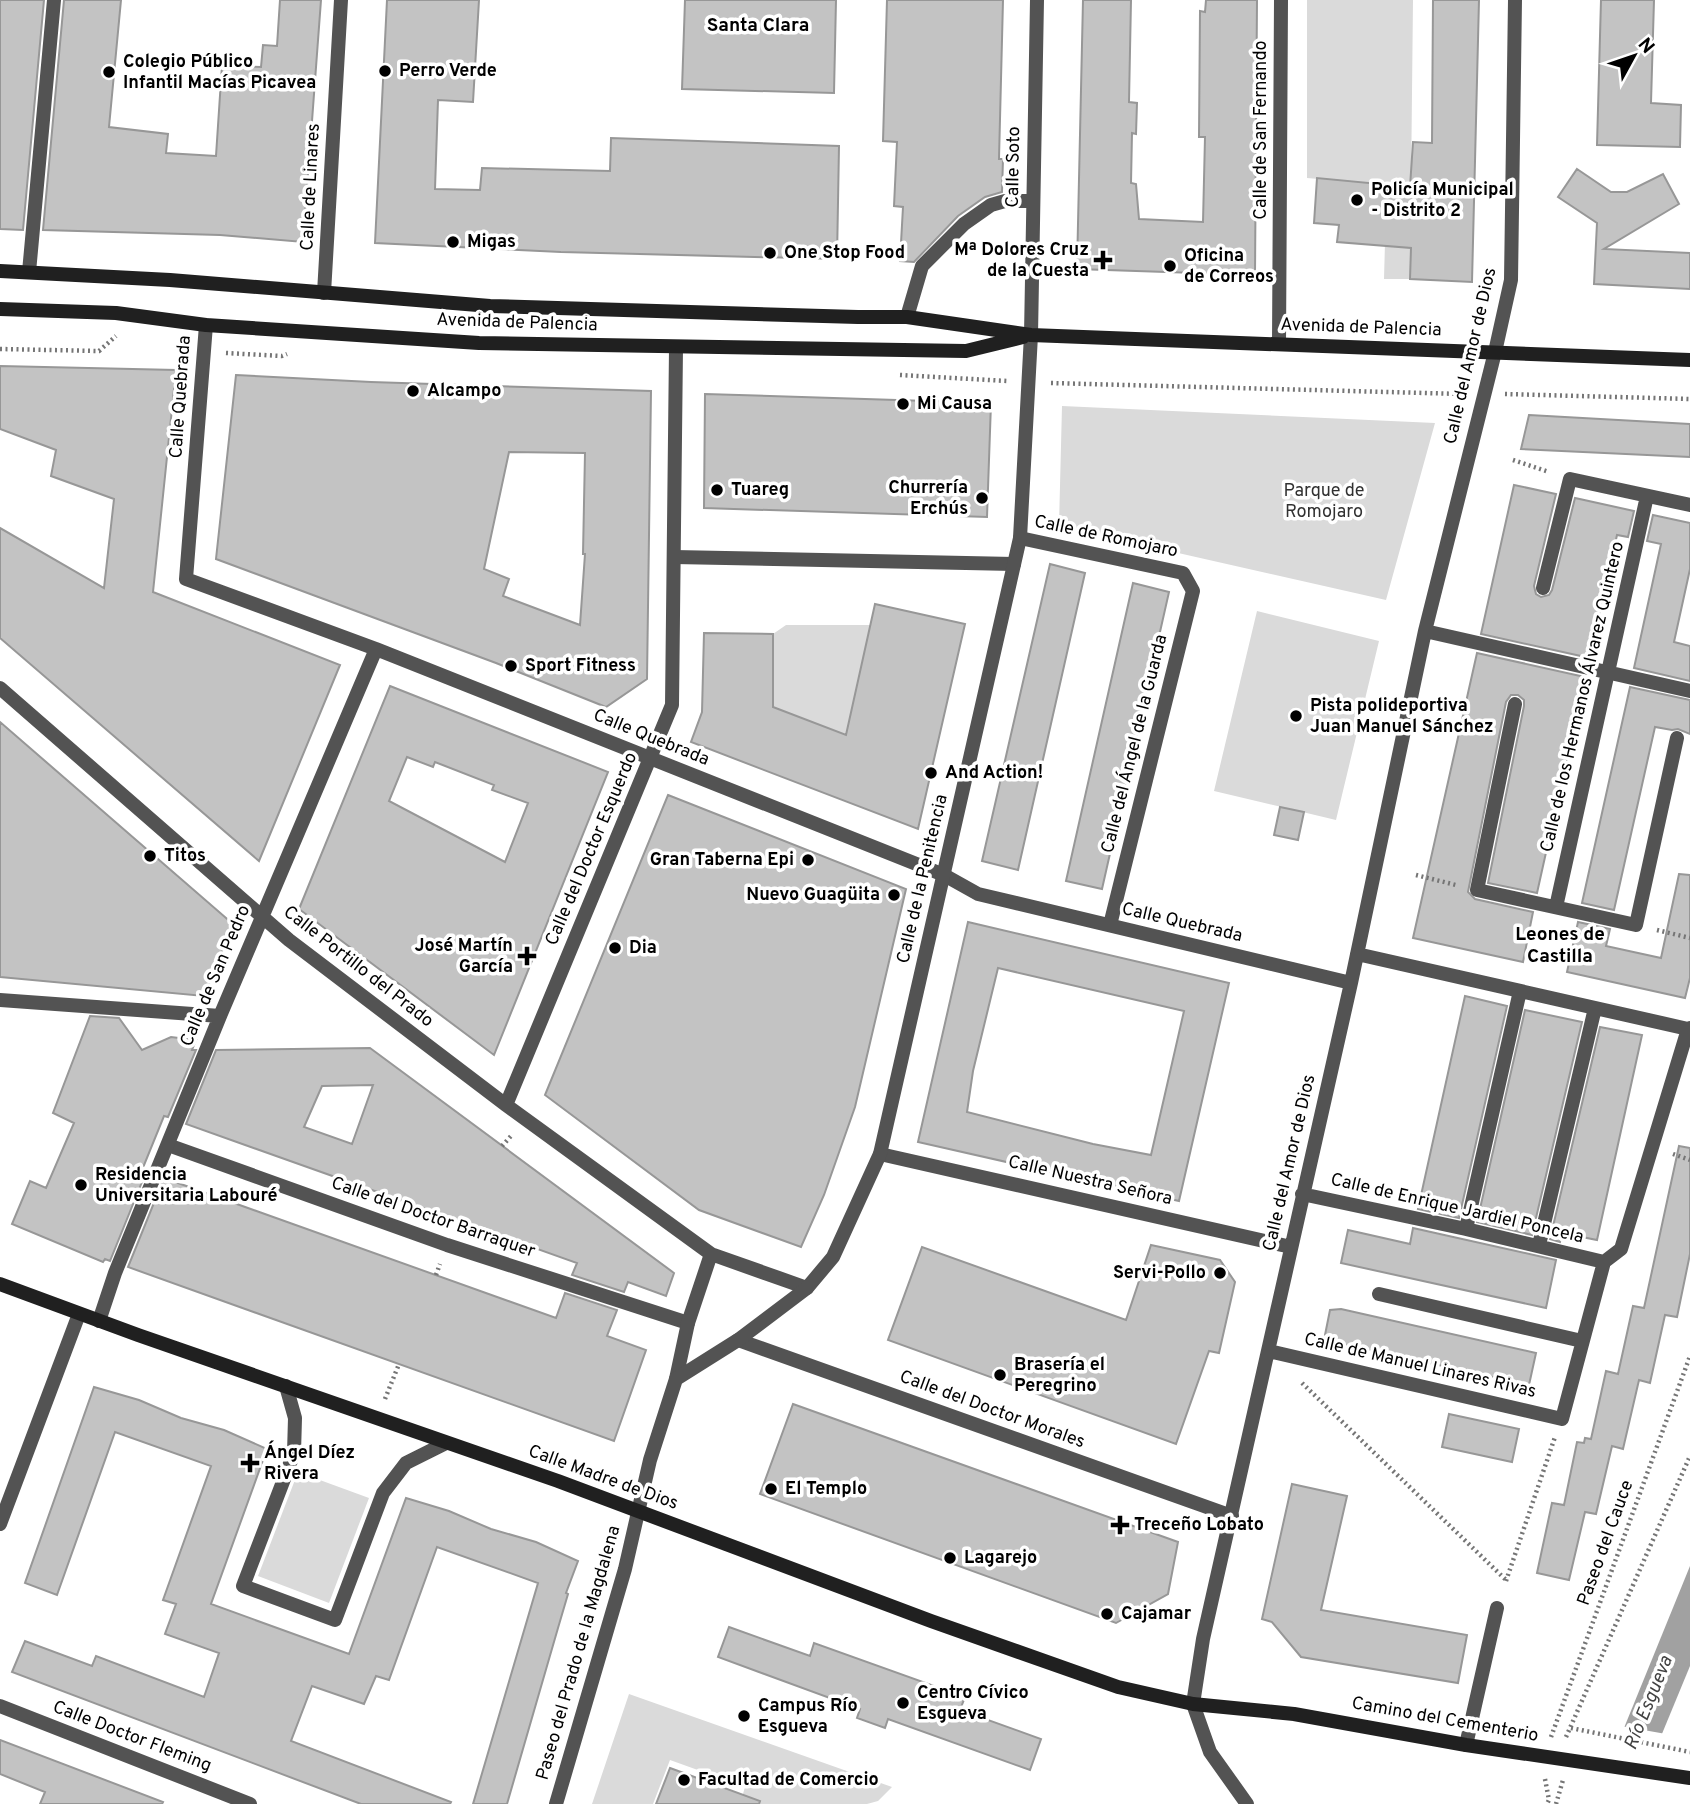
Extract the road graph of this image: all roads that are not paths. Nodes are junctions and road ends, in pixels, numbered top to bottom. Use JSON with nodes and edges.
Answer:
{"nodes":[{"id":1,"x":54,"y":0,"type":"edge"},
{"id":2,"x":341,"y":0,"type":"edge"},
{"id":3,"x":1037,"y":0,"type":"edge"},
{"id":4,"x":1281,"y":0,"type":"edge"},
{"id":5,"x":1515,"y":0,"type":"edge"},
{"id":6,"x":1032,"y":201,"type":"junction"},
{"id":7,"x":0,"y":271,"type":"edge"},
{"id":8,"x":29,"y":272,"type":"junction"},
{"id":9,"x":324,"y":293,"type":"junction"},
{"id":10,"x":0,"y":309,"type":"edge"},
{"id":11,"x":908,"y":317,"type":"junction"},
{"id":12,"x":206,"y":325,"type":"junction"},
{"id":13,"x":1031,"y":335,"type":"junction"},
{"id":14,"x":1279,"y":344,"type":"junction"},
{"id":15,"x":676,"y":348,"type":"junction"},
{"id":16,"x":1495,"y":352,"type":"junction"},
{"id":17,"x":1690,"y":360,"type":"edge"},
{"id":18,"x":1647,"y":496,"type":"junction"},
{"id":19,"x":1690,"y":505,"type":"edge"},
{"id":20,"x":1020,"y":538,"type":"junction"},
{"id":21,"x":674,"y":558,"type":"junction"},
{"id":22,"x":1014,"y":565,"type":"junction"},
{"id":23,"x":1183,"y":573,"type":"joint"},
{"id":24,"x":1543,"y":588,"type":"dead end"},
{"id":25,"x":1425,"y":631,"type":"junction"},
{"id":26,"x":376,"y":649,"type":"junction"},
{"id":27,"x":1608,"y":672,"type":"junction"},
{"id":28,"x":0,"y":688,"type":"edge"},
{"id":29,"x":1690,"y":691,"type":"edge"},
{"id":30,"x":1515,"y":704,"type":"dead end"},
{"id":31,"x":1677,"y":738,"type":"dead end"},
{"id":32,"x":651,"y":759,"type":"junction"},
{"id":33,"x":944,"y":875,"type":"junction"},
{"id":34,"x":1556,"y":907,"type":"junction"},
{"id":35,"x":263,"y":915,"type":"junction"},
{"id":36,"x":1110,"y":925,"type":"junction"},
{"id":37,"x":1357,"y":954,"type":"junction"},
{"id":38,"x":1351,"y":983,"type":"junction"},
{"id":39,"x":1520,"y":991,"type":"junction"},
{"id":40,"x":0,"y":1000,"type":"edge"},
{"id":41,"x":1595,"y":1008,"type":"junction"},
{"id":42,"x":220,"y":1016,"type":"junction"},
{"id":43,"x":1689,"y":1029,"type":"edge"},
{"id":44,"x":506,"y":1105,"type":"junction"},
{"id":45,"x":168,"y":1145,"type":"junction"},
{"id":46,"x":880,"y":1154,"type":"junction"},
{"id":47,"x":1302,"y":1194,"type":"junction"},
{"id":48,"x":1466,"y":1228,"type":"junction"},
{"id":49,"x":1539,"y":1245,"type":"junction"},
{"id":50,"x":1291,"y":1247,"type":"junction"},
{"id":51,"x":711,"y":1254,"type":"junction"},
{"id":52,"x":1604,"y":1262,"type":"junction"},
{"id":53,"x":0,"y":1284,"type":"edge"},
{"id":54,"x":807,"y":1288,"type":"junction"},
{"id":55,"x":1379,"y":1294,"type":"dead end"},
{"id":56,"x":79,"y":1314,"type":"junction"},
{"id":57,"x":99,"y":1321,"type":"junction"},
{"id":58,"x":688,"y":1323,"type":"junction"},
{"id":59,"x":738,"y":1340,"type":"junction"},
{"id":60,"x":1582,"y":1341,"type":"junction"},
{"id":61,"x":1269,"y":1351,"type":"junction"},
{"id":62,"x":676,"y":1379,"type":"junction"},
{"id":63,"x":286,"y":1387,"type":"junction"},
{"id":64,"x":446,"y":1443,"type":"junction"},
{"id":65,"x":639,"y":1513,"type":"junction"},
{"id":66,"x":1232,"y":1516,"type":"junction"},
{"id":67,"x":0,"y":1524,"type":"edge"},
{"id":68,"x":1497,"y":1608,"type":"road end"},
{"id":69,"x":1193,"y":1704,"type":"junction"},
{"id":70,"x":0,"y":1706,"type":"edge"},
{"id":71,"x":1466,"y":1745,"type":"junction"},
{"id":72,"x":1690,"y":1778,"type":"edge"},
{"id":73,"x":241,"y":1802,"type":"edge"},
{"id":74,"x":1244,"y":1803,"type":"edge"},
{"id":75,"x":556,"y":1804,"type":"edge"}],
"edges":[{"from":1,"to":8,"type":"street"},
{"from":2,"to":9,"type":"street","name":"Calle de Linares"},
{"from":3,"to":6,"type":"street","name":"Calle Soto"},
{"from":4,"to":14,"type":"street","name":"Calle de San Fernando"},
{"from":5,"to":16,"type":"street","name":"Calle del Amor de Dios"},
{"from":6,"to":11,"type":"street"},
{"from":6,"to":13,"type":"street","name":"Calle Soto"},
{"from":7,"to":8,"type":"main road","name":"Avenida de Palencia"},
{"from":8,"to":9,"type":"main road","name":"Avenida de Palencia"},
{"from":9,"to":11,"type":"main road","name":"Avenida de Palencia"},
{"from":10,"to":12,"type":"main road","name":"Avenida de Palencia"},
{"from":11,"to":13,"type":"main road","name":"Avenida de Palencia"},
{"from":12,"to":15,"type":"main road","name":"Avenida de Palencia"},
{"from":12,"to":26,"type":"street","name":"Calle Quebrada"},
{"from":13,"to":14,"type":"main road","name":"Avenida de Palencia"},
{"from":13,"to":15,"type":"main road","name":"Avenida de Palencia"},
{"from":13,"to":20,"type":"street","name":"Calle de la Penitencia"},
{"from":14,"to":16,"type":"main road","name":"Avenida de Palencia"},
{"from":15,"to":21,"type":"street","name":"Calle del Doctor Esquerdo"},
{"from":16,"to":17,"type":"main road","name":"Avenida de Palencia"},
{"from":16,"to":25,"type":"street","name":"Calle del Amor de Dios"},
{"from":18,"to":19,"type":"street"},
{"from":18,"to":24,"type":"street"},
{"from":18,"to":27,"type":"street","name":"Calle de los Hermanos Álvarez Quintero"},
{"from":20,"to":22,"type":"street","name":"Calle de la Penitencia"},
{"from":20,"to":23,"type":"street","name":"Calle de Romojaro"},
{"from":21,"to":22,"type":"street"},
{"from":21,"to":32,"type":"street","name":"Calle del Doctor Esquerdo"},
{"from":22,"to":33,"type":"street","name":"Calle de la Penitencia"},
{"from":23,"to":36,"type":"street","name":"Calle del Ángel de la Guarda"},
{"from":25,"to":27,"type":"street"},
{"from":25,"to":37,"type":"street","name":"Calle del Amor de Dios"},
{"from":26,"to":32,"type":"street","name":"Calle Quebrada"},
{"from":26,"to":35,"type":"street","name":"Calle de San Pedro"},
{"from":27,"to":29,"type":"street"},
{"from":27,"to":34,"type":"street","name":"Calle de los Hermanos Álvarez Quintero"},
{"from":28,"to":35,"type":"street","name":"Calle Portillo del Prado"},
{"from":30,"to":34,"type":"street"},
{"from":31,"to":34,"type":"street"},
{"from":32,"to":33,"type":"street","name":"Calle Quebrada"},
{"from":32,"to":44,"type":"street","name":"Calle del Doctor Esquerdo"},
{"from":33,"to":36,"type":"street","name":"Calle Quebrada"},
{"from":33,"to":46,"type":"street","name":"Calle de la Penitencia"},
{"from":35,"to":42,"type":"street","name":"Calle de San Pedro"},
{"from":35,"to":44,"type":"street","name":"Calle Portillo del Prado"},
{"from":36,"to":38,"type":"street","name":"Calle Quebrada"},
{"from":37,"to":38,"type":"street","name":"Calle del Amor de Dios"},
{"from":37,"to":39,"type":"street"},
{"from":38,"to":47,"type":"street","name":"Calle del Amor de Dios"},
{"from":39,"to":41,"type":"street"},
{"from":39,"to":48,"type":"street"},
{"from":40,"to":42,"type":"street"},
{"from":41,"to":43,"type":"street"},
{"from":41,"to":49,"type":"street"},
{"from":42,"to":45,"type":"street","name":"Calle de San Pedro"},
{"from":43,"to":52,"type":"street"},
{"from":44,"to":51,"type":"street","name":"Calle Portillo del Prado"},
{"from":45,"to":57,"type":"street","name":"Calle de San Pedro"},
{"from":45,"to":58,"type":"street","name":"Calle del Doctor Barraquer"},
{"from":46,"to":50,"type":"street","name":"Calle Nuestra Señora"},
{"from":46,"to":54,"type":"street","name":"Calle de la Penitencia"},
{"from":47,"to":48,"type":"street","name":"Calle de Enrique Jardiel Poncela"},
{"from":47,"to":50,"type":"street","name":"Calle del Amor de Dios"},
{"from":48,"to":49,"type":"street","name":"Calle de Enrique Jardiel Poncela"},
{"from":49,"to":52,"type":"street","name":"Calle de Enrique Jardiel Poncela"},
{"from":50,"to":61,"type":"street","name":"Calle del Amor de Dios"},
{"from":51,"to":54,"type":"street","name":"Calle Portillo del Prado"},
{"from":51,"to":58,"type":"street","name":"Paseo del Prado de la Magdalena"},
{"from":52,"to":60,"type":"street"},
{"from":53,"to":56,"type":"main road","name":"Calle Madre de Dios"},
{"from":54,"to":59,"type":"street","name":"Calle de la Penitencia"},
{"from":55,"to":60,"type":"street"},
{"from":56,"to":57,"type":"main road","name":"Calle Madre de Dios"},
{"from":56,"to":67,"type":"street"},
{"from":57,"to":63,"type":"main road","name":"Calle Madre de Dios"},
{"from":58,"to":62,"type":"street","name":"Paseo del Prado de la Magdalena"},
{"from":59,"to":62,"type":"street","name":"Calle de la Penitencia"},
{"from":59,"to":66,"type":"street","name":"Calle del Doctor Morales"},
{"from":60,"to":61,"type":"street","name":"Calle de Manuel Linares Rivas"},
{"from":61,"to":66,"type":"street","name":"Calle del Amor de Dios"},
{"from":62,"to":65,"type":"street","name":"Paseo del Prado de la Magdalena"},
{"from":63,"to":64,"type":"main road","name":"Calle Madre de Dios"},
{"from":63,"to":64,"type":"street"},
{"from":64,"to":65,"type":"main road","name":"Calle Madre de Dios"},
{"from":65,"to":69,"type":"main road","name":"Calle Madre de Dios"},
{"from":65,"to":75,"type":"street","name":"Paseo del Prado de la Magdalena"},
{"from":66,"to":69,"type":"street","name":"Calle del Amor de Dios"},
{"from":68,"to":71,"type":"street"},
{"from":69,"to":71,"type":"main road","name":"Camino del Cementerio"},
{"from":69,"to":74,"type":"street"},
{"from":70,"to":73,"type":"street","name":"Calle Doctor Fleming"},
{"from":71,"to":72,"type":"main road","name":"Camino del Cementerio"}]}
